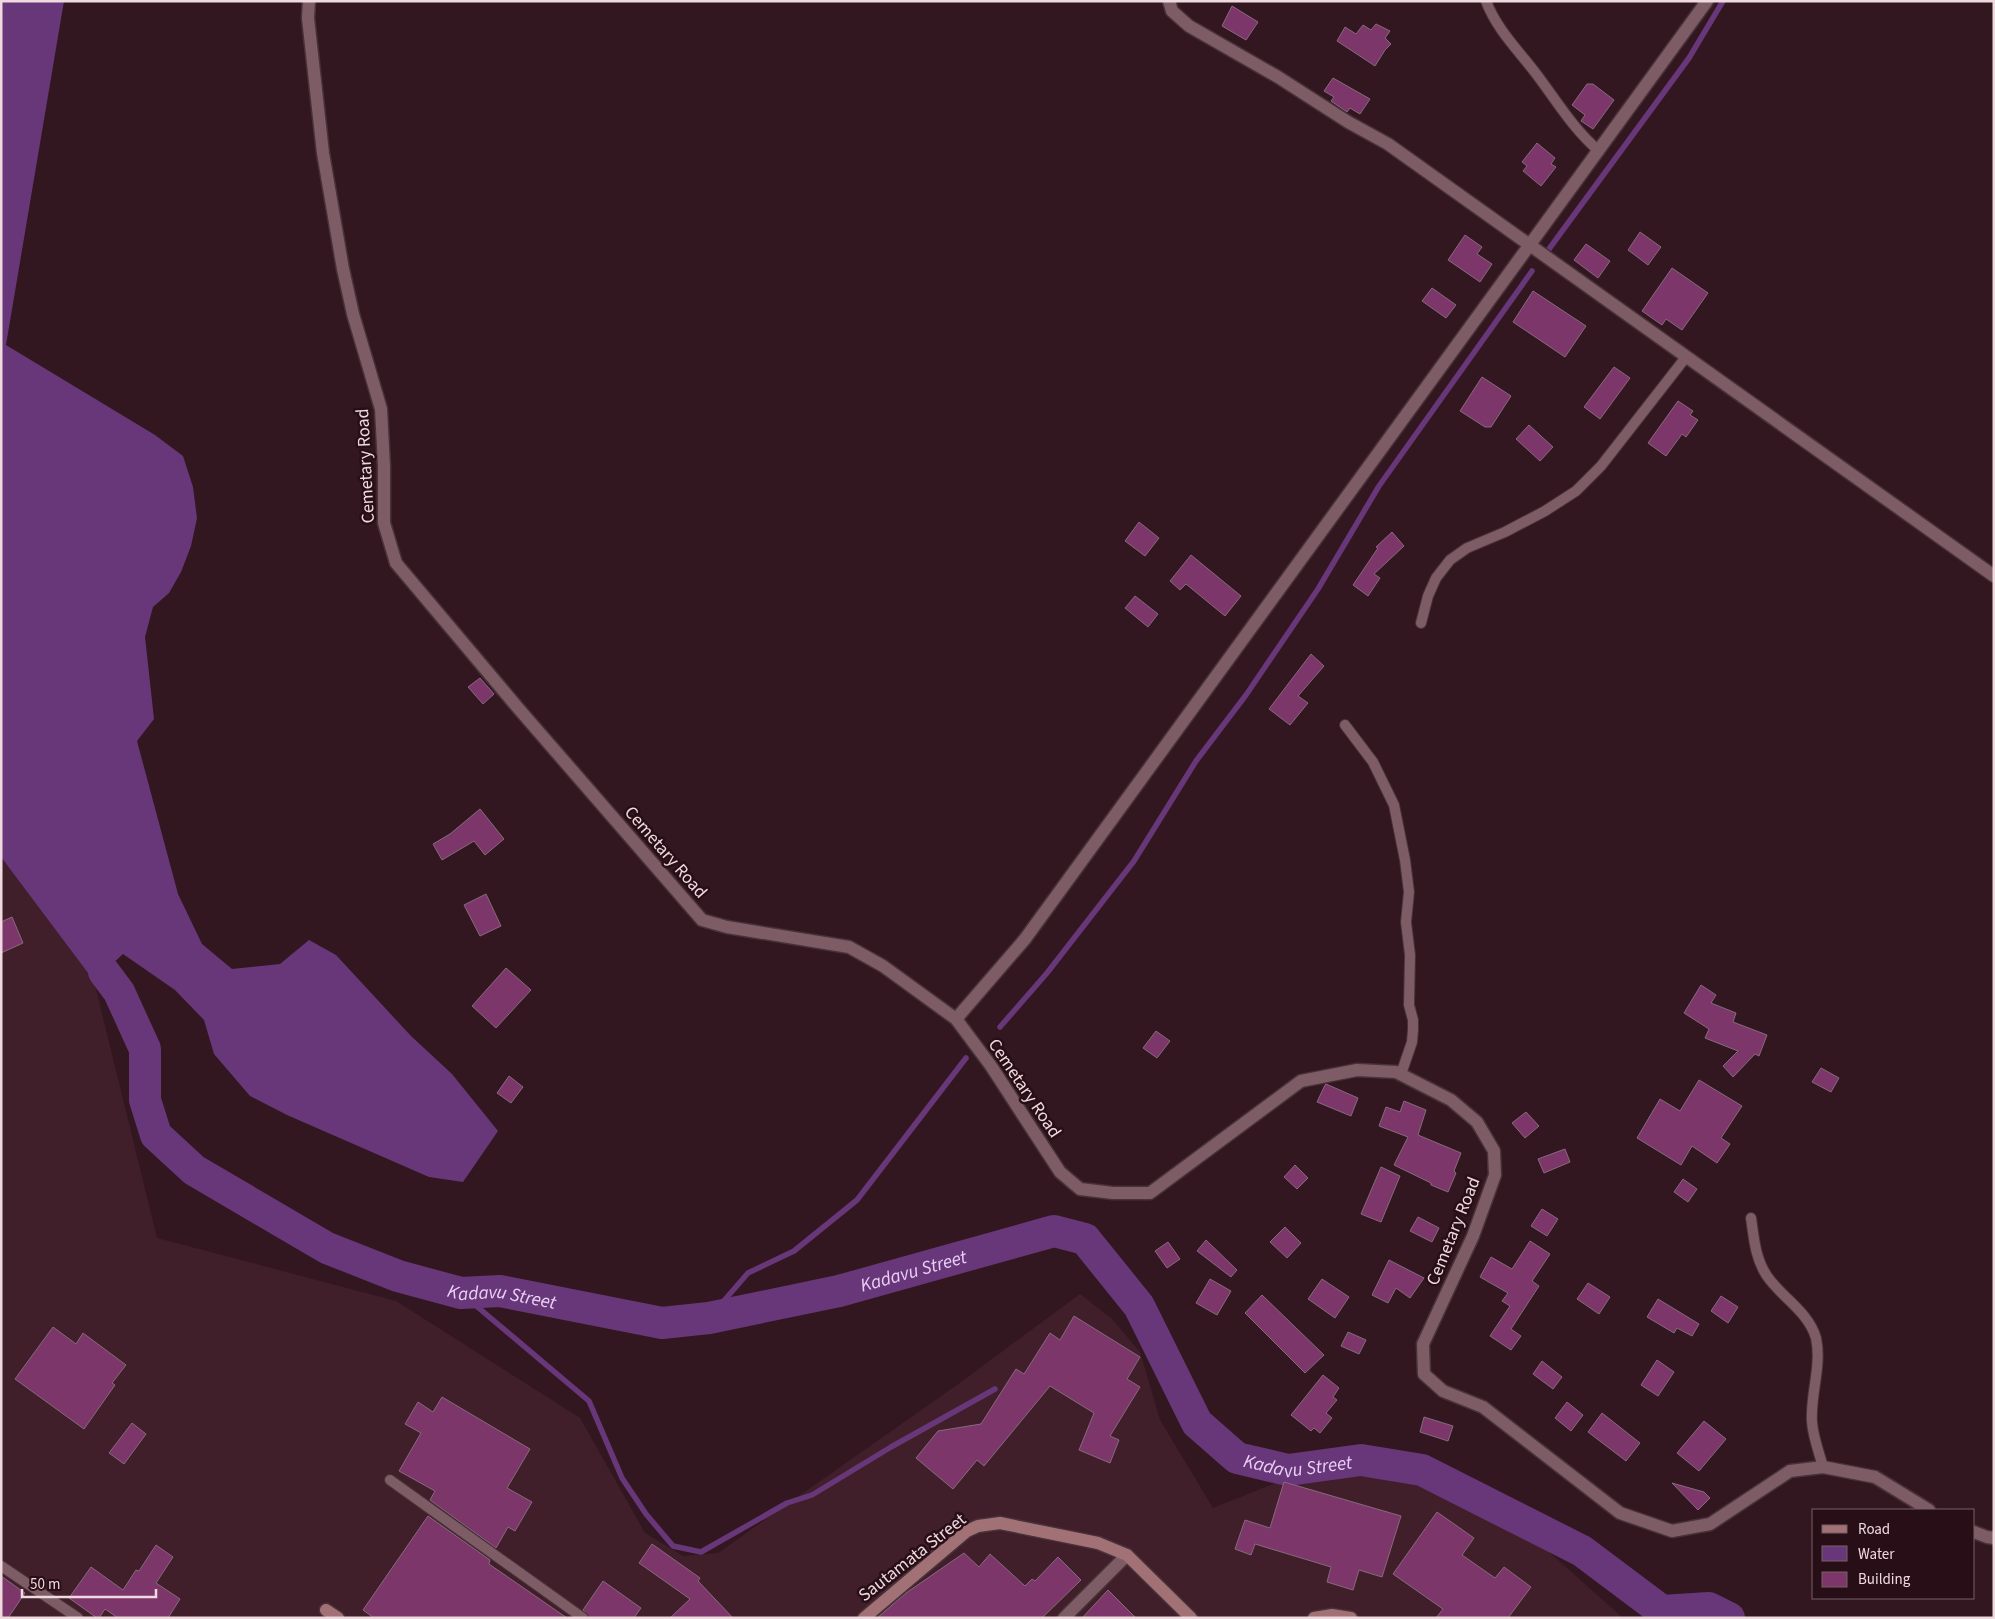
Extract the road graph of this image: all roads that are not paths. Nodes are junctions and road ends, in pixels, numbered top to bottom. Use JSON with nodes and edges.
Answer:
{"nodes":[{"id":1,"x":309,"y":1,"type":"edge"},
{"id":2,"x":1169,"y":1,"type":"edge"},
{"id":3,"x":1486,"y":1,"type":"edge"},
{"id":4,"x":1707,"y":1,"type":"edge"},
{"id":5,"x":1599,"y":151,"type":"junction"},
{"id":6,"x":1530,"y":247,"type":"junction"},
{"id":7,"x":1686,"y":358,"type":"junction"},
{"id":8,"x":1994,"y":576,"type":"edge"},
{"id":9,"x":1420,"y":623,"type":"dead end"},
{"id":10,"x":1345,"y":725,"type":"dead end"},
{"id":11,"x":956,"y":1018,"type":"junction"},
{"id":12,"x":1401,"y":1074,"type":"junction"},
{"id":13,"x":1751,"y":1218,"type":"dead end"},
{"id":14,"x":1823,"y":1466,"type":"junction"},
{"id":15,"x":390,"y":1480,"type":"dead end"},
{"id":16,"x":1927,"y":1509,"type":"edge"},
{"id":17,"x":1975,"y":1532,"type":"edge"},
{"id":18,"x":1994,"y":1538,"type":"edge"},
{"id":19,"x":1127,"y":1555,"type":"junction"},
{"id":20,"x":1,"y":1566,"type":"edge"},
{"id":21,"x":326,"y":1610,"type":"dead end"},
{"id":22,"x":78,"y":1618,"type":"edge"},
{"id":23,"x":338,"y":1618,"type":"edge"},
{"id":24,"x":583,"y":1618,"type":"edge"},
{"id":25,"x":864,"y":1618,"type":"edge"},
{"id":26,"x":1064,"y":1618,"type":"edge"},
{"id":27,"x":1192,"y":1618,"type":"edge"},
{"id":28,"x":1314,"y":1618,"type":"edge"},
{"id":29,"x":1351,"y":1618,"type":"edge"}],
"edges":[{"from":1,"to":11,"type":"street","name":"Cemetary Road"},
{"from":2,"to":6,"type":"street"},
{"from":3,"to":5,"type":"lane"},
{"from":4,"to":5,"type":"street"},
{"from":5,"to":6,"type":"street"},
{"from":6,"to":7,"type":"street"},
{"from":6,"to":11,"type":"street"},
{"from":7,"to":8,"type":"street"},
{"from":7,"to":9,"type":"lane"},
{"from":10,"to":12,"type":"lane"},
{"from":11,"to":12,"type":"street","name":"Cemetary Road"},
{"from":12,"to":14,"type":"street","name":"Cemetary Road"},
{"from":13,"to":14,"type":"lane"},
{"from":14,"to":16,"type":"street","name":"Cemetary Road"},
{"from":15,"to":24,"type":"lane"},
{"from":17,"to":18,"type":"street"},
{"from":19,"to":25,"type":"street","name":"Sautamata Street"},
{"from":19,"to":26,"type":"street"},
{"from":19,"to":27,"type":"street","name":"Sautamata Street"},
{"from":20,"to":22,"type":"lane"},
{"from":21,"to":23,"type":"street"},
{"from":28,"to":29,"type":"street"}]}
